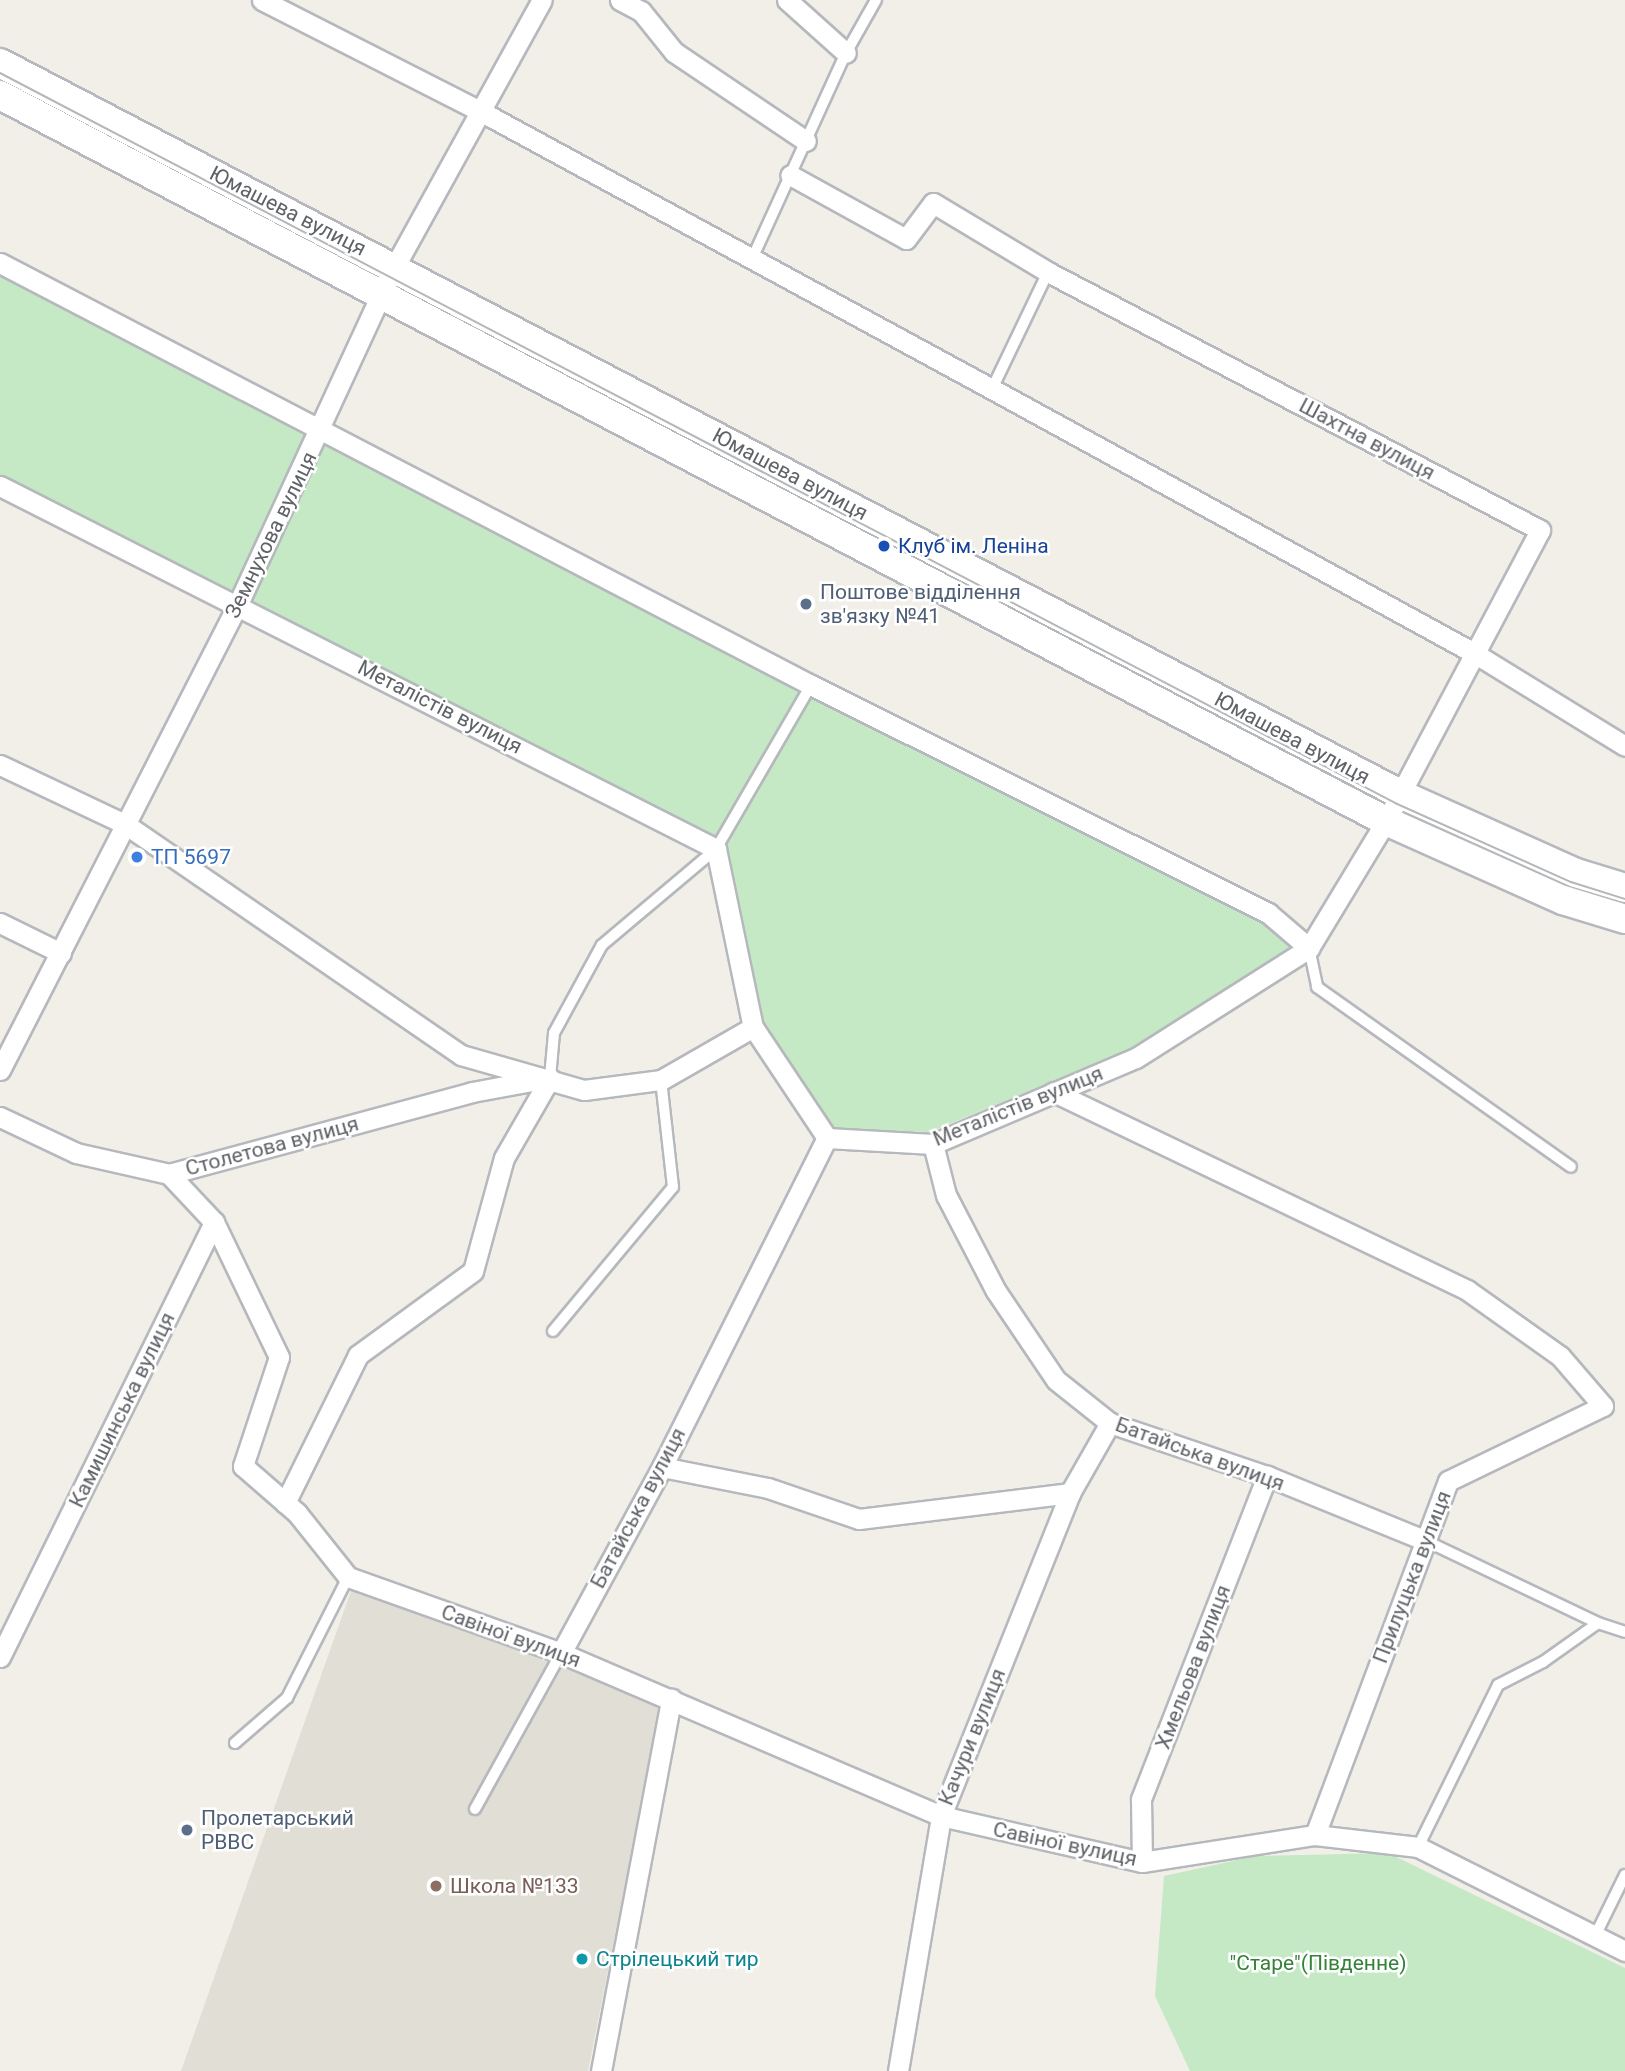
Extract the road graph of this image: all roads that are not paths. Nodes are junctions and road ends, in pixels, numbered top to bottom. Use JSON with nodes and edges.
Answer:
{"nodes":[{"id":1,"x":262,"y":0,"type":"edge"},
{"id":2,"x":542,"y":0,"type":"edge"},
{"id":3,"x":620,"y":0,"type":"edge"},
{"id":4,"x":787,"y":0,"type":"edge"},
{"id":5,"x":876,"y":0,"type":"edge"},
{"id":6,"x":846,"y":52,"type":"junction"},
{"id":7,"x":0,"y":63,"type":"edge"},
{"id":8,"x":0,"y":95,"type":"edge"},
{"id":9,"x":480,"y":111,"type":"junction"},
{"id":10,"x":806,"y":141,"type":"junction"},
{"id":11,"x":790,"y":175,"type":"junction"},
{"id":12,"x":752,"y":259,"type":"junction"},
{"id":13,"x":0,"y":262,"type":"edge"},
{"id":14,"x":395,"y":266,"type":"junction"},
{"id":15,"x":1048,"y":272,"type":"junction"},
{"id":16,"x":382,"y":292,"type":"junction"},
{"id":17,"x":992,"y":389,"type":"junction"},
{"id":18,"x":323,"y":429,"type":"junction"},
{"id":19,"x":0,"y":486,"type":"edge"},
{"id":20,"x":238,"y":604,"type":"junction"},
{"id":21,"x":1474,"y":653,"type":"junction"},
{"id":22,"x":811,"y":685,"type":"junction"},
{"id":23,"x":1625,"y":746,"type":"edge"},
{"id":24,"x":0,"y":765,"type":"edge"},
{"id":25,"x":1400,"y":794,"type":"junction"},
{"id":26,"x":1386,"y":821,"type":"junction"},
{"id":27,"x":125,"y":824,"type":"junction"},
{"id":28,"x":716,"y":849,"type":"junction"},
{"id":29,"x":1625,"y":888,"type":"edge"},
{"id":30,"x":1625,"y":919,"type":"edge"},
{"id":31,"x":0,"y":923,"type":"edge"},
{"id":32,"x":1309,"y":948,"type":"junction"},
{"id":33,"x":61,"y":953,"type":"junction"},
{"id":34,"x":753,"y":1027,"type":"junction"},
{"id":35,"x":5,"y":1048,"type":"edge"},
{"id":36,"x":0,"y":1070,"type":"edge"},
{"id":37,"x":550,"y":1078,"type":"junction"},
{"id":38,"x":661,"y":1080,"type":"junction"},
{"id":39,"x":1054,"y":1092,"type":"junction"},
{"id":40,"x":0,"y":1116,"type":"edge"},
{"id":41,"x":827,"y":1138,"type":"junction"},
{"id":42,"x":933,"y":1144,"type":"junction"},
{"id":43,"x":1571,"y":1167,"type":"dead end"},
{"id":44,"x":169,"y":1174,"type":"junction"},
{"id":45,"x":214,"y":1222,"type":"junction"},
{"id":46,"x":553,"y":1331,"type":"dead end"},
{"id":47,"x":1110,"y":1423,"type":"junction"},
{"id":48,"x":662,"y":1467,"type":"junction"},
{"id":49,"x":1267,"y":1476,"type":"junction"},
{"id":50,"x":1070,"y":1493,"type":"junction"},
{"id":51,"x":285,"y":1503,"type":"junction"},
{"id":52,"x":1426,"y":1541,"type":"junction"},
{"id":53,"x":348,"y":1577,"type":"junction"},
{"id":54,"x":1598,"y":1623,"type":"junction"},
{"id":55,"x":1625,"y":1632,"type":"edge"},
{"id":56,"x":561,"y":1653,"type":"junction"},
{"id":57,"x":0,"y":1657,"type":"edge"},
{"id":58,"x":671,"y":1699,"type":"junction"},
{"id":59,"x":235,"y":1743,"type":"dead end"},
{"id":60,"x":475,"y":1809,"type":"dead end"},
{"id":61,"x":941,"y":1816,"type":"junction"},
{"id":62,"x":1315,"y":1835,"type":"junction"},
{"id":63,"x":1418,"y":1847,"type":"junction"},
{"id":64,"x":1142,"y":1862,"type":"junction"},
{"id":65,"x":1625,"y":1875,"type":"edge"},
{"id":66,"x":1595,"y":1936,"type":"junction"},
{"id":67,"x":1625,"y":1951,"type":"edge"},
{"id":68,"x":601,"y":2071,"type":"edge"},
{"id":69,"x":898,"y":2071,"type":"edge"}],
"edges":[{"from":1,"to":9,"type":"street"},
{"from":2,"to":9,"type":"street","name":"Земнухова вулиця"},
{"from":3,"to":10,"type":"street"},
{"from":4,"to":6,"type":"street"},
{"from":5,"to":6,"type":"lane"},
{"from":6,"to":10,"type":"lane"},
{"from":7,"to":14,"type":"main road","name":"Юмашева вулиця"},
{"from":8,"to":16,"type":"main road","name":"Юмашева вулиця"},
{"from":9,"to":12,"type":"street"},
{"from":9,"to":14,"type":"street","name":"Земнухова вулиця"},
{"from":10,"to":11,"type":"lane"},
{"from":11,"to":12,"type":"lane"},
{"from":11,"to":15,"type":"street","name":"Шахтна вулиця"},
{"from":12,"to":17,"type":"street"},
{"from":13,"to":18,"type":"street"},
{"from":14,"to":16,"type":"street","name":"Земнухова вулиця"},
{"from":14,"to":25,"type":"main road","name":"Юмашева вулиця"},
{"from":15,"to":17,"type":"lane"},
{"from":15,"to":21,"type":"street","name":"Шахтна вулиця"},
{"from":16,"to":18,"type":"street","name":"Земнухова вулиця"},
{"from":16,"to":26,"type":"main road","name":"Юмашева вулиця"},
{"from":17,"to":21,"type":"street"},
{"from":18,"to":20,"type":"street","name":"Земнухова вулиця"},
{"from":18,"to":22,"type":"street"},
{"from":19,"to":20,"type":"street","name":"Металістів вулиця"},
{"from":20,"to":27,"type":"street","name":"Земнухова вулиця"},
{"from":20,"to":28,"type":"street","name":"Металістів вулиця"},
{"from":21,"to":23,"type":"street"},
{"from":21,"to":25,"type":"street","name":"Шахтна вулиця"},
{"from":22,"to":28,"type":"lane"},
{"from":22,"to":32,"type":"street"},
{"from":24,"to":27,"type":"street"},
{"from":25,"to":26,"type":"street","name":"Шахтна вулиця"},
{"from":25,"to":29,"type":"main road","name":"Юмашева вулиця"},
{"from":26,"to":30,"type":"main road","name":"Юмашева вулиця"},
{"from":26,"to":32,"type":"street","name":"Шахтна вулиця"},
{"from":27,"to":33,"type":"street","name":"Земнухова вулиця"},
{"from":27,"to":37,"type":"street"},
{"from":28,"to":34,"type":"street"},
{"from":28,"to":37,"type":"lane"},
{"from":31,"to":33,"type":"street"},
{"from":32,"to":39,"type":"street","name":"Металістів вулиця"},
{"from":32,"to":43,"type":"lane"},
{"from":33,"to":35,"type":"street","name":"Земнухова вулиця"},
{"from":34,"to":38,"type":"street"},
{"from":34,"to":41,"type":"street"},
{"from":35,"to":36,"type":"street","name":"Земнухова вулиця"},
{"from":37,"to":38,"type":"street"},
{"from":37,"to":44,"type":"street","name":"Столетова вулиця"},
{"from":37,"to":51,"type":"street"},
{"from":38,"to":46,"type":"lane"},
{"from":39,"to":42,"type":"street","name":"Металістів вулиця"},
{"from":39,"to":52,"type":"street","name":"Прилуцька вулиця"},
{"from":40,"to":44,"type":"street","name":"Столетова вулиця"},
{"from":41,"to":42,"type":"street","name":"Металістів вулиця"},
{"from":41,"to":48,"type":"street","name":"Батайська вулиця"},
{"from":42,"to":47,"type":"street","name":"Батайська вулиця"},
{"from":44,"to":45,"type":"street"},
{"from":45,"to":51,"type":"street"},
{"from":45,"to":57,"type":"street","name":"Камишинська вулиця"},
{"from":47,"to":49,"type":"street","name":"Батайська вулиця"},
{"from":47,"to":50,"type":"street","name":"Качури вулиця"},
{"from":48,"to":50,"type":"street"},
{"from":48,"to":56,"type":"street","name":"Батайська вулиця"},
{"from":49,"to":52,"type":"street","name":"Батайська вулиця"},
{"from":49,"to":64,"type":"street","name":"Хмельова вулиця"},
{"from":50,"to":61,"type":"street","name":"Качури вулиця"},
{"from":51,"to":53,"type":"street"},
{"from":52,"to":54,"type":"lane","name":"Батайська вулиця"},
{"from":52,"to":62,"type":"street","name":"Прилуцька вулиця"},
{"from":53,"to":56,"type":"street","name":"Савіної вулиця"},
{"from":53,"to":59,"type":"lane"},
{"from":54,"to":55,"type":"lane","name":"Батайська вулиця"},
{"from":54,"to":63,"type":"lane"},
{"from":56,"to":58,"type":"street","name":"Савіної вулиця"},
{"from":56,"to":60,"type":"lane"},
{"from":58,"to":61,"type":"street","name":"Савіної вулиця"},
{"from":58,"to":68,"type":"street"},
{"from":61,"to":64,"type":"street","name":"Савіної вулиця"},
{"from":61,"to":69,"type":"street","name":"Качури вулиця"},
{"from":62,"to":63,"type":"street","name":"Савіної вулиця"},
{"from":62,"to":64,"type":"street","name":"Савіної вулиця"},
{"from":63,"to":66,"type":"street","name":"Савіної вулиця"},
{"from":65,"to":66,"type":"lane"},
{"from":66,"to":67,"type":"street","name":"Савіної вулиця"}]}
